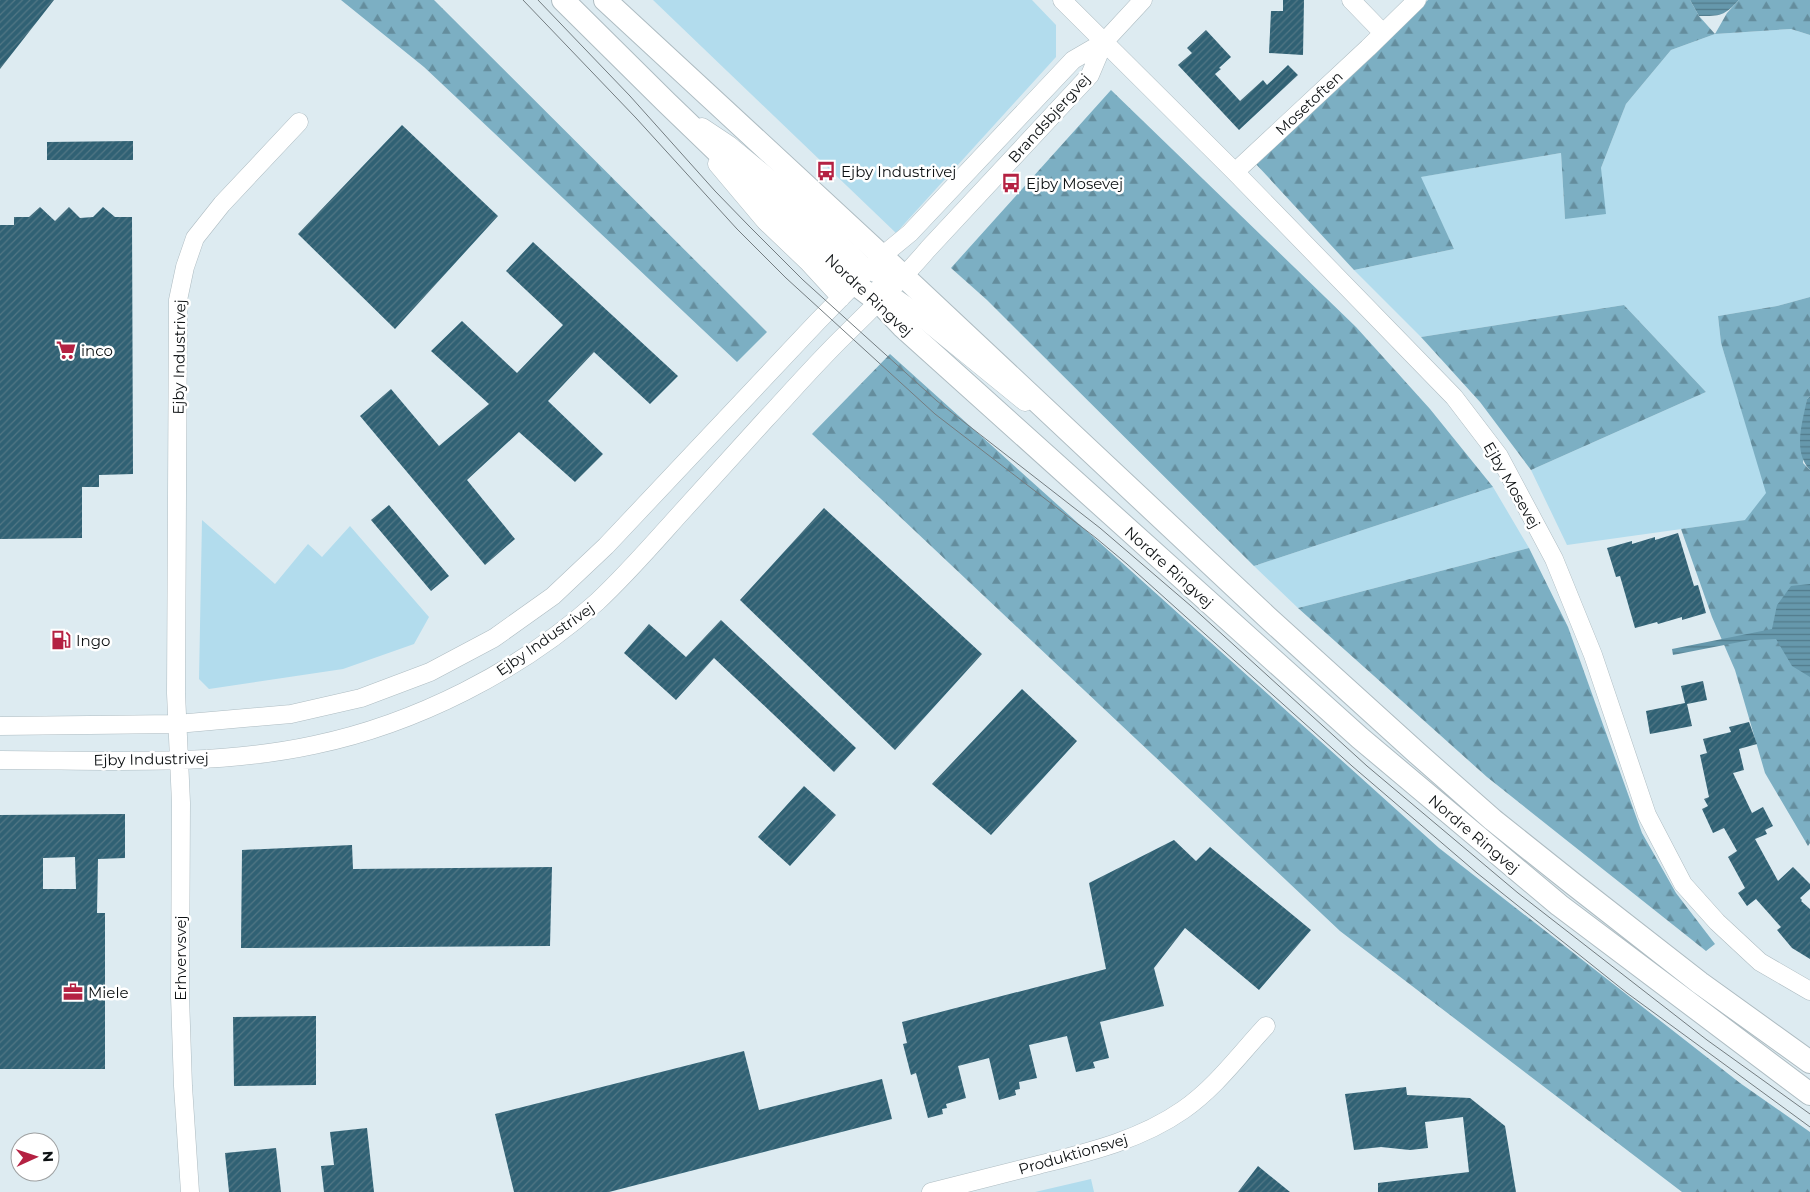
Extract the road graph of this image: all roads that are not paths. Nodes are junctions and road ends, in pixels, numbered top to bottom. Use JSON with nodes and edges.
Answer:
{"nodes":[{"id":1,"x":563,"y":0,"type":"edge"},
{"id":2,"x":605,"y":0,"type":"edge"},
{"id":3,"x":1062,"y":0,"type":"edge"},
{"id":4,"x":1144,"y":0,"type":"edge"},
{"id":5,"x":1351,"y":0,"type":"edge"},
{"id":6,"x":1417,"y":0,"type":"edge"},
{"id":7,"x":1383,"y":33,"type":"junction"},
{"id":8,"x":1104,"y":42,"type":"junction"},
{"id":9,"x":299,"y":122,"type":"dead end"},
{"id":10,"x":1235,"y":172,"type":"junction"},
{"id":11,"x":862,"y":277,"type":"junction"},
{"id":12,"x":904,"y":277,"type":"junction"},
{"id":13,"x":884,"y":298,"type":"junction"},
{"id":14,"x":1086,"y":447,"type":"junction"},
{"id":15,"x":177,"y":724,"type":"junction"},
{"id":16,"x":0,"y":726,"type":"edge"},
{"id":17,"x":0,"y":760,"type":"edge"},
{"id":18,"x":179,"y":760,"type":"junction"},
{"id":19,"x":1810,"y":991,"type":"edge"},
{"id":20,"x":1266,"y":1026,"type":"dead end"},
{"id":21,"x":1810,"y":1062,"type":"edge"},
{"id":22,"x":1810,"y":1094,"type":"edge"},
{"id":23,"x":190,"y":1192,"type":"edge"},
{"id":24,"x":931,"y":1192,"type":"edge"}],
"edges":[{"from":1,"to":11,"type":"main road","name":"Nordre Ringvej"},
{"from":2,"to":11,"type":"main road","name":"Nordre Ringvej"},
{"from":3,"to":8,"type":"street","name":"Ejby Mosevej"},
{"from":4,"to":8,"type":"street","name":"Brandsbjergvej"},
{"from":5,"to":7,"type":"street"},
{"from":6,"to":7,"type":"street","name":"Mosetoften"},
{"from":7,"to":10,"type":"street","name":"Mosetoften"},
{"from":8,"to":10,"type":"street","name":"Ejby Mosevej"},
{"from":8,"to":11,"type":"street","name":"Brandsbjergvej"},
{"from":8,"to":12,"type":"street","name":"Brandsbjergvej"},
{"from":9,"to":15,"type":"street","name":"Ejby Industrivej"},
{"from":10,"to":19,"type":"street","name":"Ejby Mosevej"},
{"from":11,"to":12,"type":"main road","name":"Nordre Ringvej"},
{"from":11,"to":13,"type":"main road","name":"Nordre Ringvej"},
{"from":11,"to":15,"type":"street","name":"Ejby Industrivej"},
{"from":12,"to":13,"type":"street","name":"Ejby Industrivej"},
{"from":12,"to":14,"type":"main road","name":"Nordre Ringvej"},
{"from":13,"to":14,"type":"street"},
{"from":13,"to":18,"type":"street","name":"Ejby Industrivej"},
{"from":13,"to":22,"type":"main road","name":"Nordre Ringvej"},
{"from":14,"to":21,"type":"main road","name":"Nordre Ringvej"},
{"from":15,"to":16,"type":"street","name":"Ejby Industrivej"},
{"from":15,"to":18,"type":"street","name":"Erhvervsvej"},
{"from":17,"to":18,"type":"street","name":"Ejby Industrivej"},
{"from":18,"to":23,"type":"street","name":"Erhvervsvej"},
{"from":20,"to":24,"type":"street","name":"Produktionsvej"}]}
